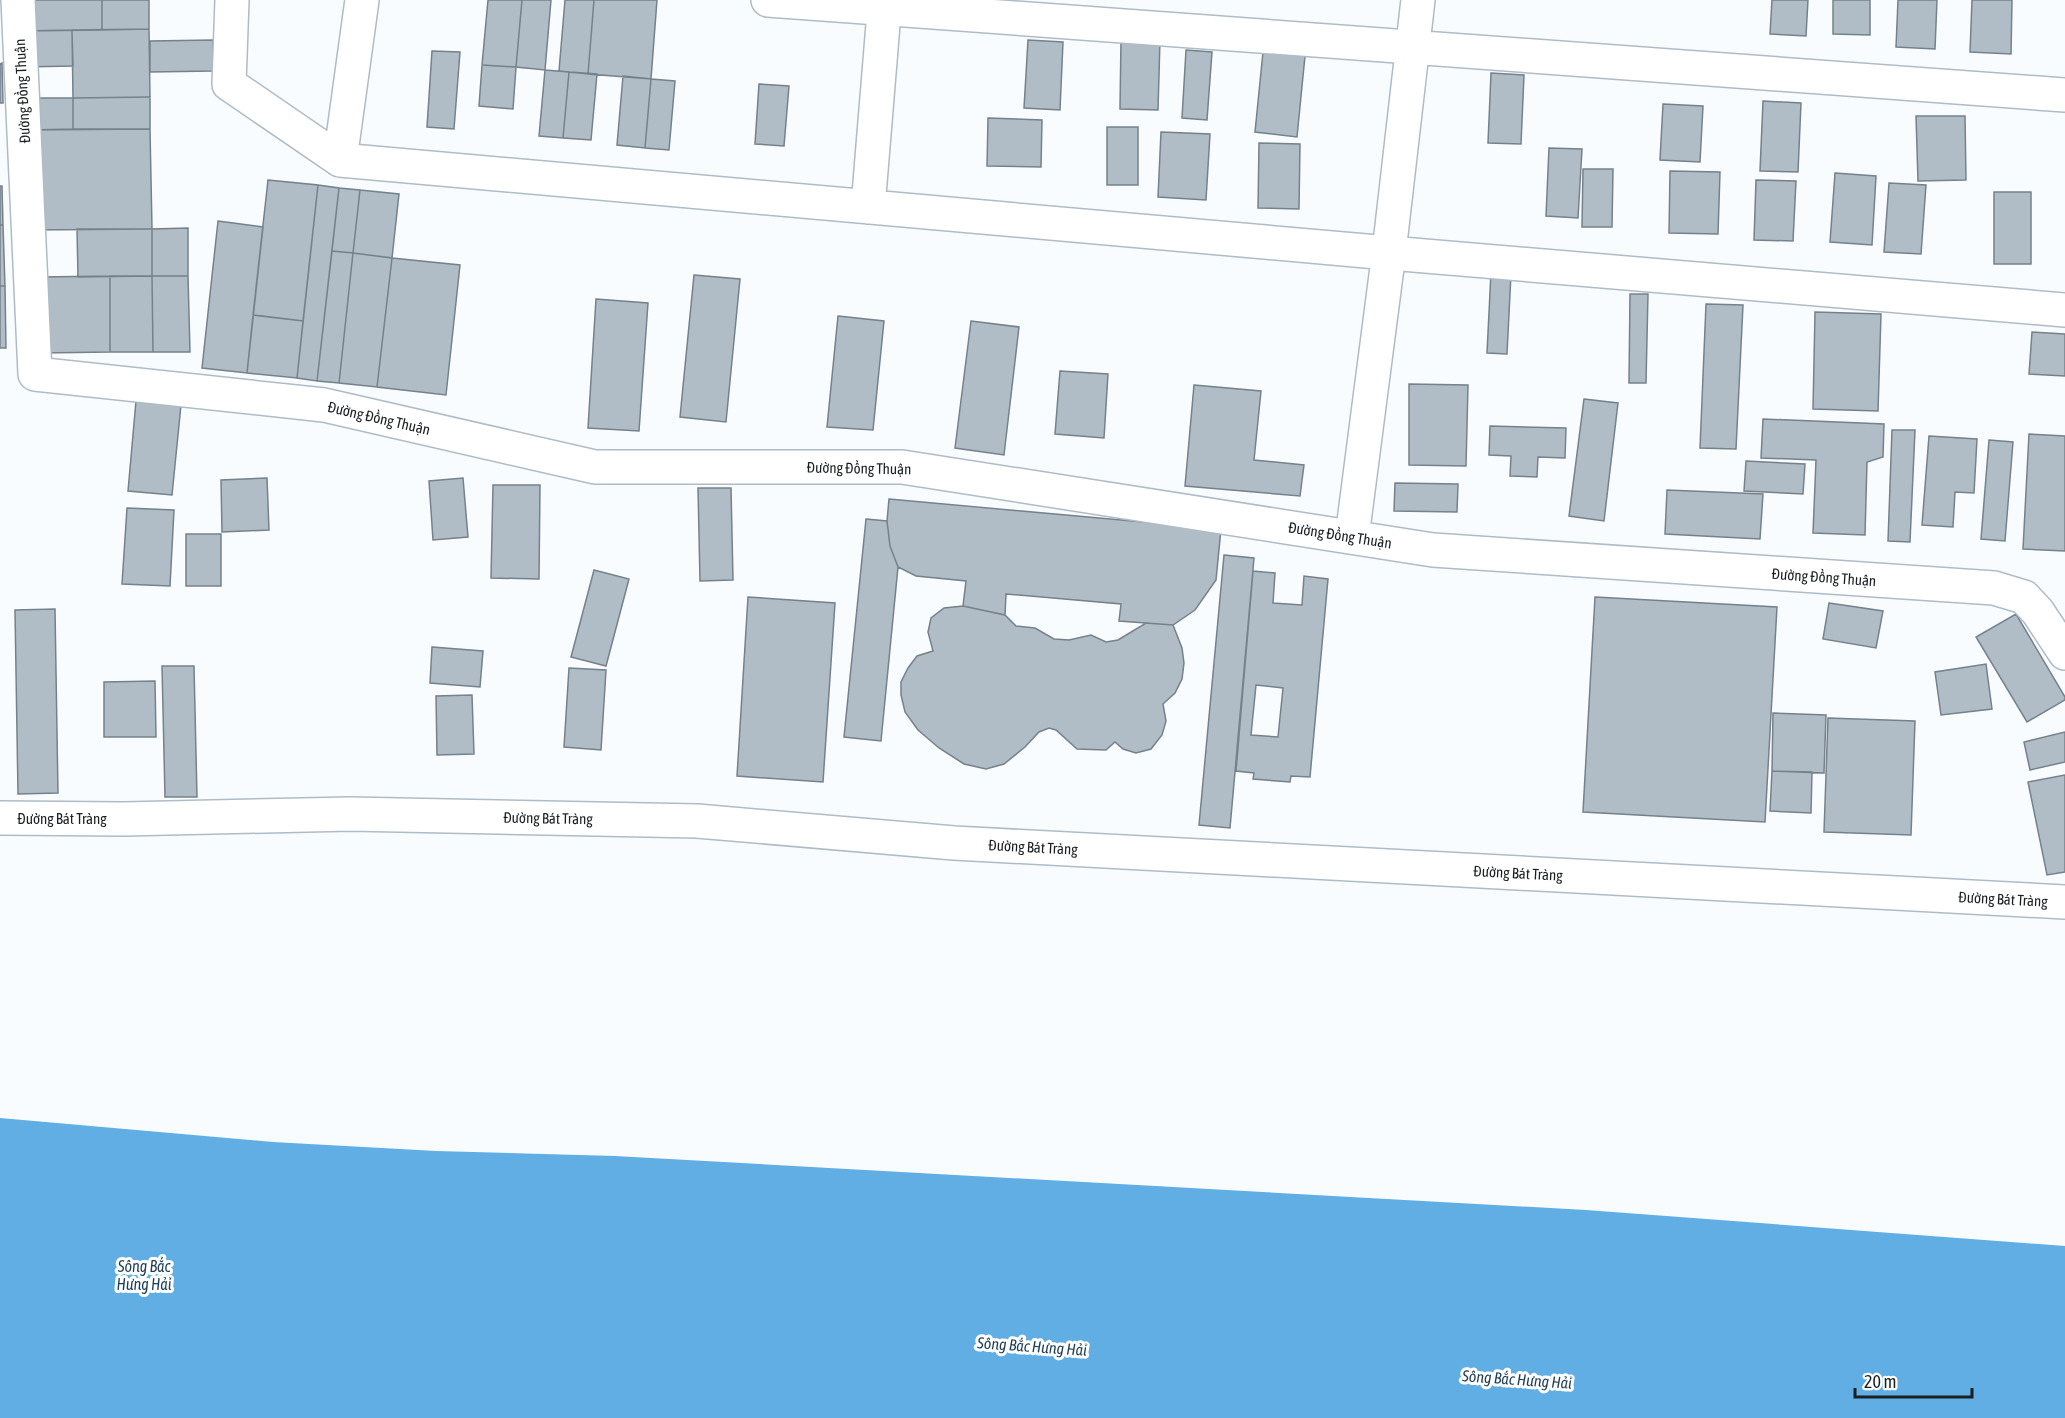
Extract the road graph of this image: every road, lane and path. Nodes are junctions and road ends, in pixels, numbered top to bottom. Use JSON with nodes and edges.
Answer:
{"nodes":[{"id":1,"x":18,"y":0,"type":"edge"},
{"id":2,"x":232,"y":0,"type":"edge"},
{"id":3,"x":362,"y":0,"type":"edge"},
{"id":4,"x":768,"y":0,"type":"edge"},
{"id":5,"x":1418,"y":0,"type":"edge"},
{"id":6,"x":884,"y":5,"type":"edge"},
{"id":7,"x":1413,"y":47,"type":"junction"},
{"id":8,"x":2065,"y":95,"type":"edge"},
{"id":9,"x":340,"y":160,"type":"junction"},
{"id":10,"x":868,"y":207,"type":"junction"},
{"id":11,"x":1389,"y":252,"type":"junction"},
{"id":12,"x":2065,"y":310,"type":"edge"},
{"id":13,"x":1352,"y":537,"type":"junction"},
{"id":14,"x":2065,"y":653,"type":"edge"},
{"id":15,"x":0,"y":818,"type":"edge"},
{"id":16,"x":2065,"y":902,"type":"edge"}],
"edges":[{"from":1,"to":13,"type":"street","name":"Đường Đồng Thuận"},
{"from":2,"to":9,"type":"street"},
{"from":3,"to":9,"type":"street"},
{"from":4,"to":6,"type":"street"},
{"from":5,"to":7,"type":"street"},
{"from":6,"to":7,"type":"street"},
{"from":6,"to":10,"type":"street"},
{"from":7,"to":8,"type":"street"},
{"from":7,"to":11,"type":"street"},
{"from":9,"to":10,"type":"street"},
{"from":10,"to":11,"type":"street"},
{"from":11,"to":12,"type":"street"},
{"from":11,"to":13,"type":"street"},
{"from":13,"to":14,"type":"street","name":"Đường Đồng Thuận"},
{"from":15,"to":16,"type":"street","name":"Đường Bát Tràng"}]}
